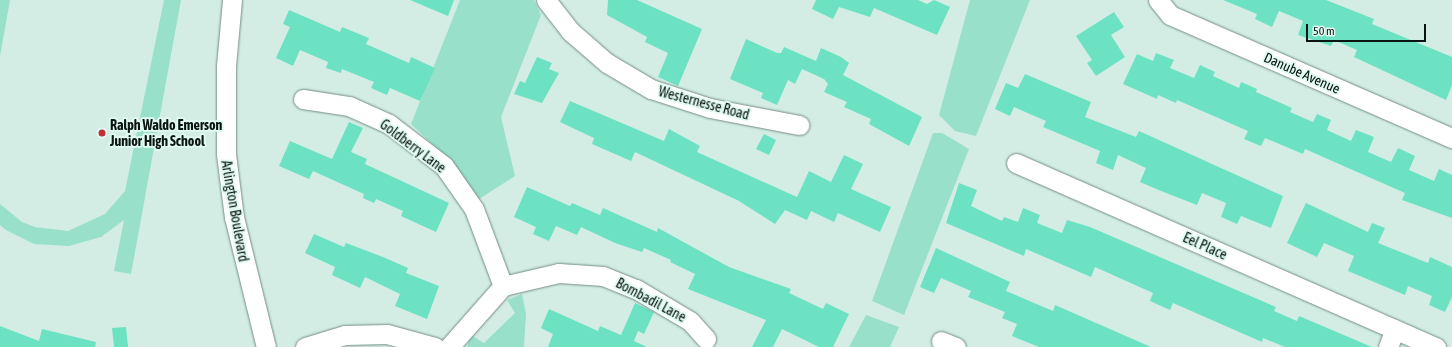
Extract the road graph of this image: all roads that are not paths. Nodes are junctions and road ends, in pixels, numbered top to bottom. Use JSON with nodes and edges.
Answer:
{"nodes":[{"id":1,"x":232,"y":0,"type":"edge"},
{"id":2,"x":546,"y":0,"type":"edge"},
{"id":3,"x":1158,"y":0,"type":"edge"},
{"id":4,"x":303,"y":99,"type":"dead end"},
{"id":5,"x":799,"y":125,"type":"dead end"},
{"id":6,"x":1452,"y":138,"type":"edge"},
{"id":7,"x":1016,"y":163,"type":"dead end"},
{"id":8,"x":503,"y":286,"type":"junction"},
{"id":9,"x":1395,"y":329,"type":"junction"},
{"id":10,"x":706,"y":339,"type":"dead end"},
{"id":11,"x":266,"y":347,"type":"edge"},
{"id":12,"x":305,"y":347,"type":"edge"},
{"id":13,"x":435,"y":347,"type":"edge"},
{"id":14,"x":449,"y":347,"type":"edge"},
{"id":15,"x":1388,"y":347,"type":"edge"},
{"id":16,"x":1436,"y":347,"type":"edge"}],
"edges":[{"from":1,"to":11,"type":"street","name":"Arlington Boulevard"},
{"from":2,"to":5,"type":"street","name":"Westernesse Road"},
{"from":3,"to":6,"type":"street","name":"Danube Avenue"},
{"from":4,"to":8,"type":"street","name":"Goldberry Lane"},
{"from":7,"to":9,"type":"street","name":"Eel Place"},
{"from":8,"to":10,"type":"street","name":"Bombadil Lane"},
{"from":8,"to":14,"type":"street"},
{"from":9,"to":15,"type":"street"},
{"from":9,"to":16,"type":"street","name":"Eel Place"},
{"from":12,"to":13,"type":"street"}]}
